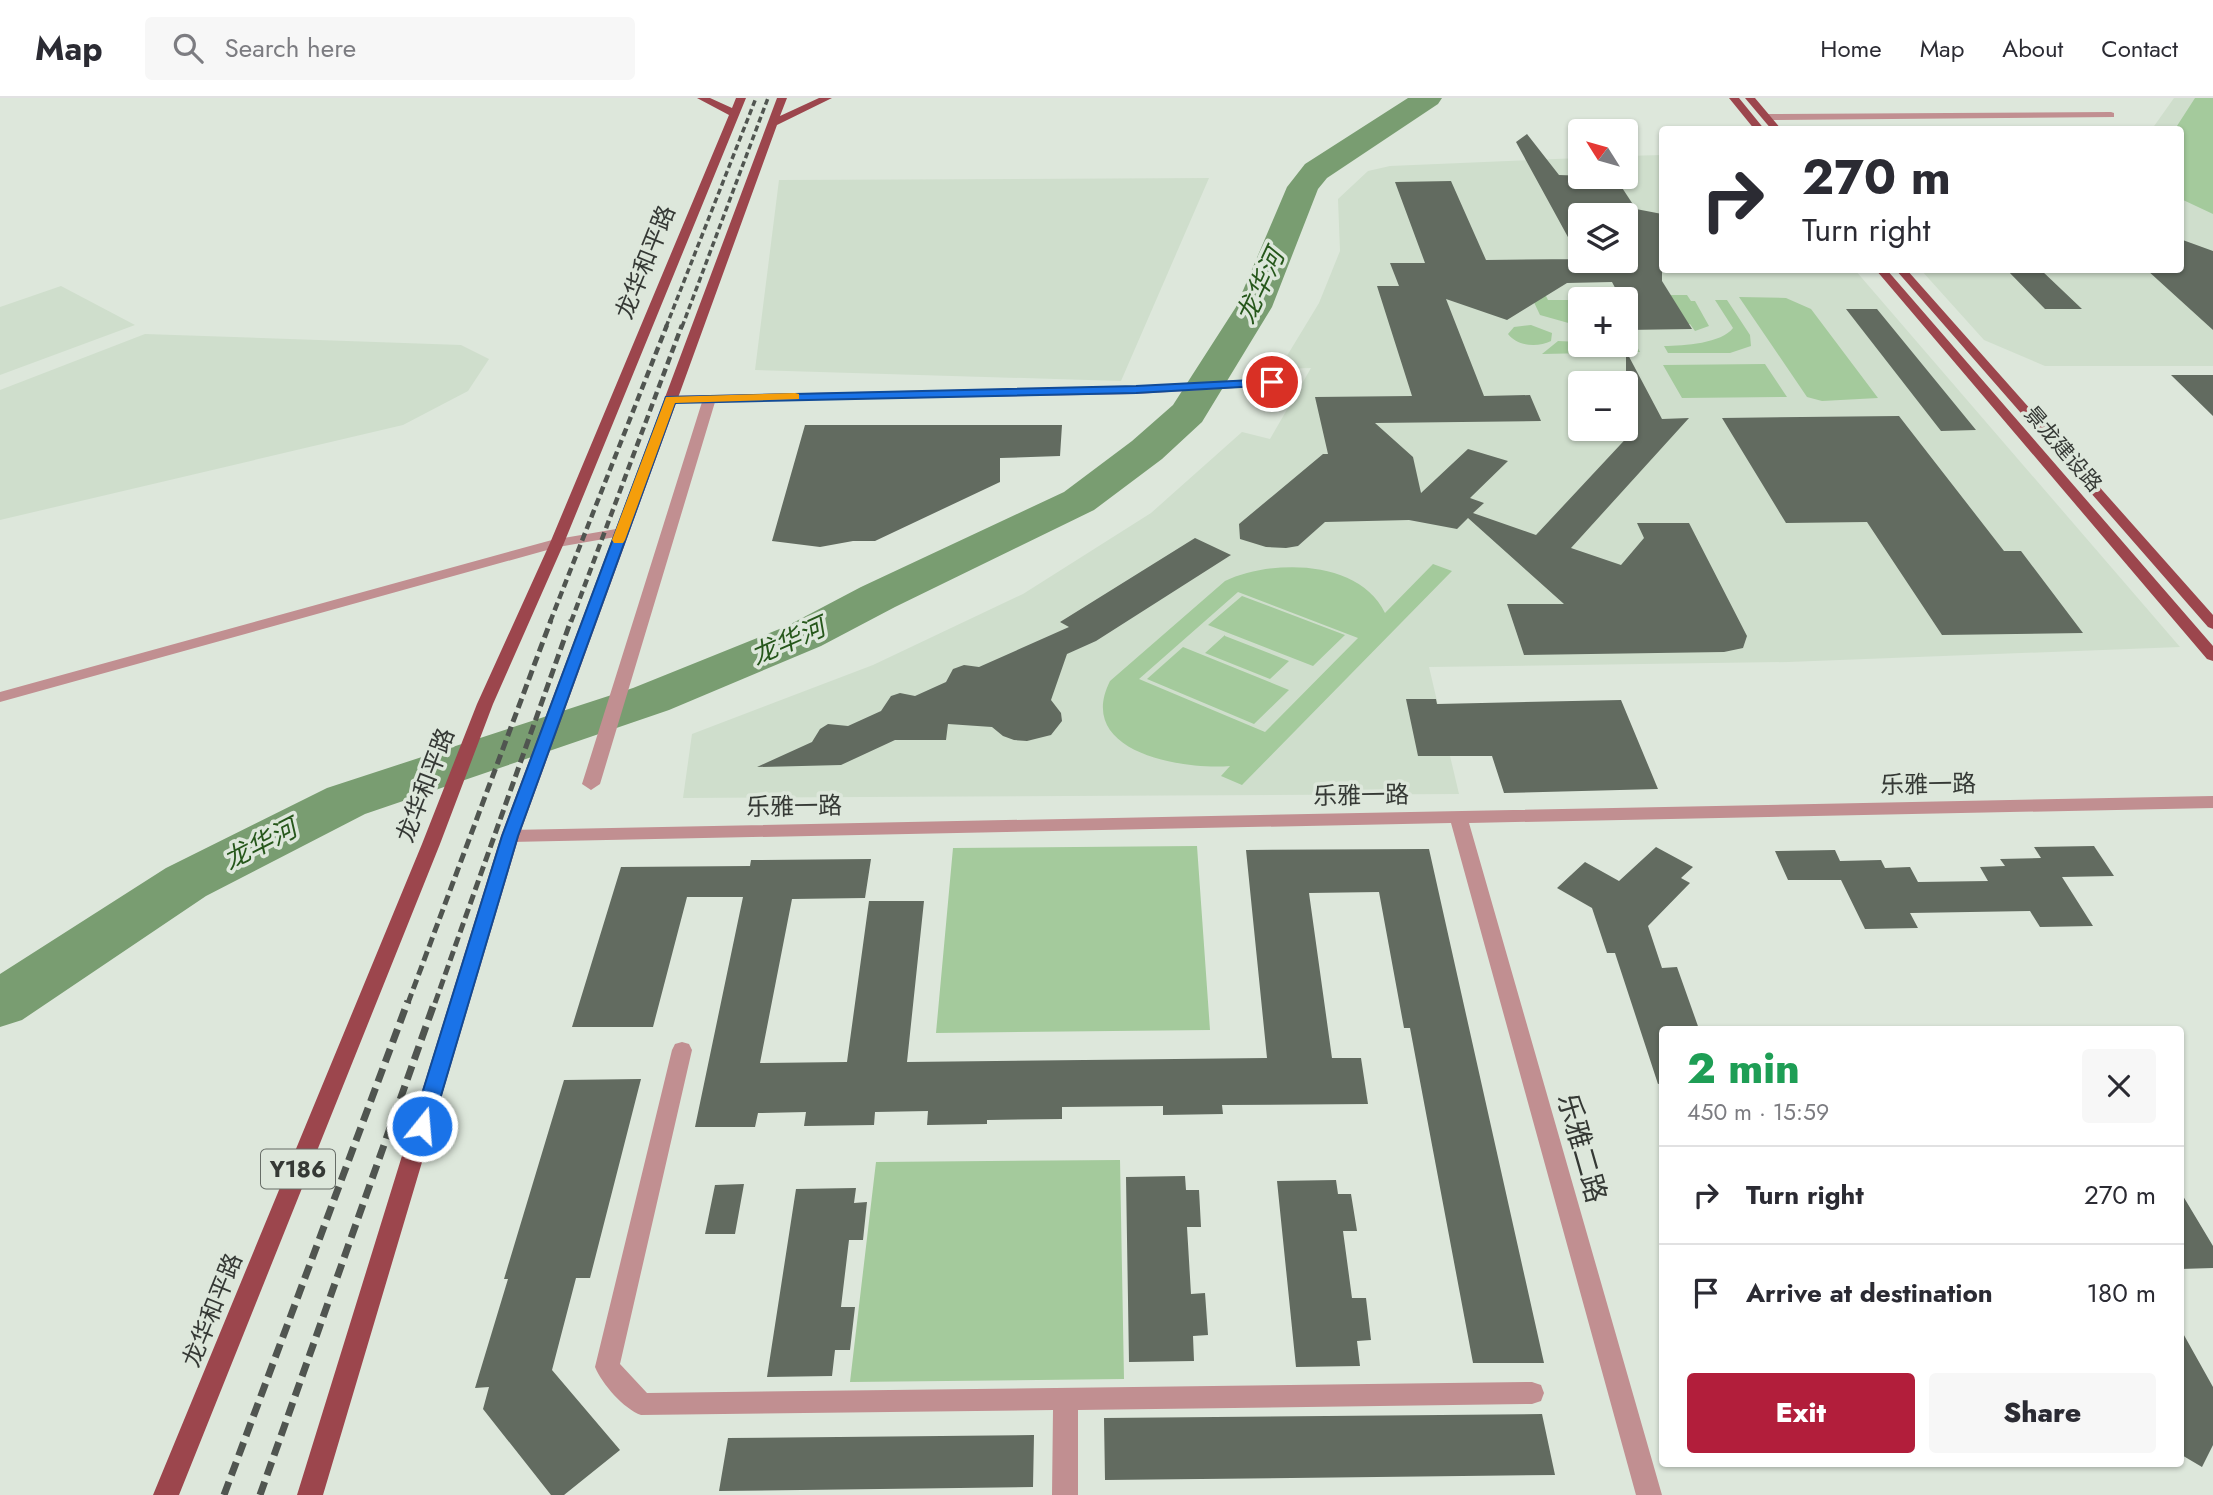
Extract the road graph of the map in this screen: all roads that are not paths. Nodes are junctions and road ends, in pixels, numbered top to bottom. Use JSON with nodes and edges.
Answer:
{"nodes":[{"id":1,"x":702,"y":98,"type":"edge"},
{"id":2,"x":741,"y":98,"type":"edge"},
{"id":3,"x":782,"y":98,"type":"edge"},
{"id":4,"x":827,"y":98,"type":"edge"},
{"id":5,"x":1734,"y":98,"type":"edge"},
{"id":6,"x":1750,"y":98,"type":"edge"},
{"id":7,"x":734,"y":114,"type":"junction"},
{"id":8,"x":2099,"y":115,"type":"junction"},
{"id":9,"x":2111,"y":115,"type":"dead end"},
{"id":10,"x":1877,"y":116,"type":"junction"},
{"id":11,"x":1945,"y":116,"type":"junction"},
{"id":12,"x":2013,"y":116,"type":"junction"},
{"id":13,"x":1767,"y":117,"type":"junction"},
{"id":14,"x":1799,"y":117,"type":"junction"},
{"id":15,"x":773,"y":123,"type":"junction"},
{"id":16,"x":1758,"y":126,"type":"edge"},
{"id":17,"x":1775,"y":126,"type":"edge"},
{"id":18,"x":1807,"y":126,"type":"edge"},
{"id":19,"x":1886,"y":126,"type":"edge"},
{"id":20,"x":1955,"y":126,"type":"edge"},
{"id":21,"x":2024,"y":126,"type":"edge"},
{"id":22,"x":2111,"y":126,"type":"edge"},
{"id":23,"x":1884,"y":273,"type":"edge"},
{"id":24,"x":1904,"y":273,"type":"edge"},
{"id":25,"x":1295,"y":381,"type":"dead end"},
{"id":26,"x":710,"y":398,"type":"junction"},
{"id":27,"x":670,"y":399,"type":"junction"},
{"id":28,"x":622,"y":532,"type":"junction"},
{"id":29,"x":557,"y":543,"type":"junction"},
{"id":30,"x":2213,"y":624,"type":"edge"},
{"id":31,"x":2213,"y":656,"type":"edge"},
{"id":32,"x":0,"y":697,"type":"edge"},
{"id":33,"x":591,"y":784,"type":"dead end"},
{"id":34,"x":2213,"y":802,"type":"edge"},
{"id":35,"x":1458,"y":817,"type":"junction"},
{"id":36,"x":510,"y":836,"type":"junction"},
{"id":37,"x":682,"y":1050,"type":"dead end"},
{"id":38,"x":1532,"y":1393,"type":"dead end"},
{"id":39,"x":1066,"y":1399,"type":"junction"},
{"id":40,"x":166,"y":1495,"type":"edge"},
{"id":41,"x":310,"y":1495,"type":"edge"},
{"id":42,"x":1065,"y":1495,"type":"edge"},
{"id":43,"x":1648,"y":1495,"type":"edge"}],
"edges":[{"from":1,"to":7,"type":"main road"},
{"from":2,"to":7,"type":"main road","name":"龙华和平路","number":"Y186"},
{"from":3,"to":15,"type":"main road"},
{"from":4,"to":15,"type":"main road"},
{"from":5,"to":16,"type":"main road"},
{"from":6,"to":13,"type":"main road"},
{"from":7,"to":29,"type":"main road","name":"龙华和平路","number":"Y186"},
{"from":8,"to":9,"type":"street"},
{"from":8,"to":12,"type":"street"},
{"from":8,"to":22,"type":"street"},
{"from":10,"to":11,"type":"street"},
{"from":10,"to":14,"type":"street"},
{"from":10,"to":19,"type":"street"},
{"from":11,"to":12,"type":"street"},
{"from":11,"to":20,"type":"street"},
{"from":12,"to":21,"type":"street"},
{"from":13,"to":14,"type":"street"},
{"from":13,"to":17,"type":"main road"},
{"from":14,"to":18,"type":"street"},
{"from":15,"to":27,"type":"main road"},
{"from":23,"to":31,"type":"main road","name":"景龙建设路"},
{"from":24,"to":30,"type":"main road","name":"景龙建设路"},
{"from":25,"to":26,"type":"street"},
{"from":26,"to":27,"type":"street"},
{"from":26,"to":33,"type":"street"},
{"from":27,"to":28,"type":"main road"},
{"from":28,"to":29,"type":"street"},
{"from":28,"to":36,"type":"main road"},
{"from":29,"to":32,"type":"street"},
{"from":29,"to":40,"type":"main road","name":"龙华和平路","number":"Y186"},
{"from":34,"to":35,"type":"street","name":"乐雅一路"},
{"from":35,"to":36,"type":"street","name":"乐雅一路"},
{"from":35,"to":43,"type":"street","name":"乐雅二路"},
{"from":36,"to":41,"type":"main road"},
{"from":37,"to":39,"type":"street"},
{"from":38,"to":39,"type":"street"},
{"from":39,"to":42,"type":"street"}]}
